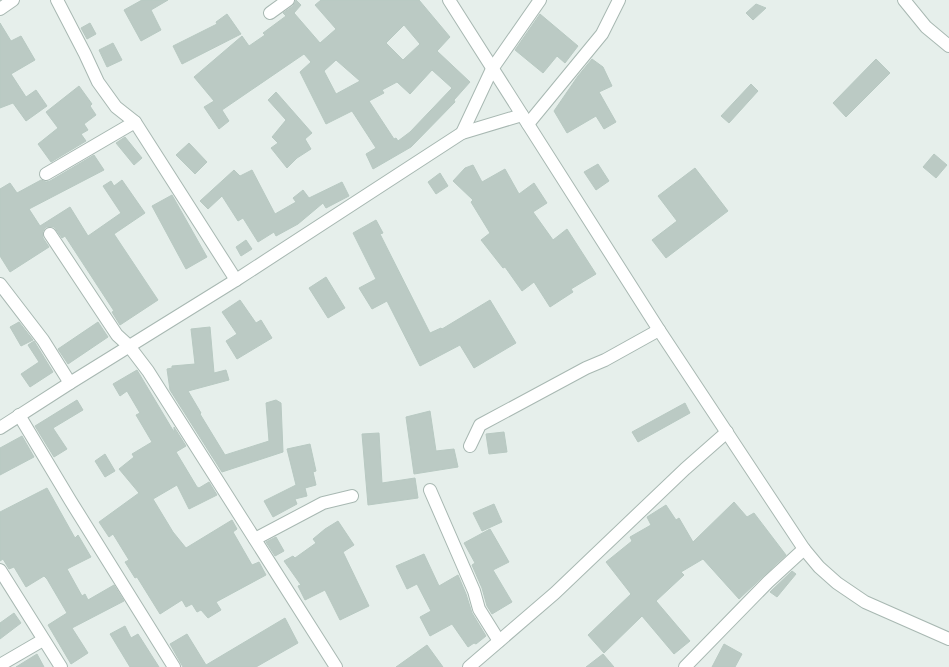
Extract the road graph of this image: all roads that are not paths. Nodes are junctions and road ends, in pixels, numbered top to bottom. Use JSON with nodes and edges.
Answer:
{"nodes":[{"id":1,"x":13,"y":0,"type":"edge"},
{"id":2,"x":57,"y":0,"type":"edge"},
{"id":3,"x":288,"y":0,"type":"edge"},
{"id":4,"x":449,"y":0,"type":"edge"},
{"id":5,"x":540,"y":0,"type":"edge"},
{"id":6,"x":619,"y":0,"type":"edge"},
{"id":7,"x":904,"y":0,"type":"edge"},
{"id":8,"x":0,"y":9,"type":"edge"},
{"id":9,"x":270,"y":13,"type":"dead end"},
{"id":10,"x":949,"y":46,"type":"edge"},
{"id":11,"x":492,"y":69,"type":"junction"},
{"id":12,"x":525,"y":119,"type":"junction"},
{"id":13,"x":135,"y":122,"type":"junction"},
{"id":14,"x":462,"y":133,"type":"junction"},
{"id":15,"x":46,"y":174,"type":"dead end"},
{"id":16,"x":50,"y":234,"type":"dead end"},
{"id":17,"x":236,"y":280,"type":"junction"},
{"id":18,"x":0,"y":284,"type":"edge"},
{"id":19,"x":659,"y":330,"type":"junction"},
{"id":20,"x":129,"y":346,"type":"junction"},
{"id":21,"x":70,"y":383,"type":"junction"},
{"id":22,"x":19,"y":415,"type":"junction"},
{"id":23,"x":0,"y":428,"type":"edge"},
{"id":24,"x":727,"y":432,"type":"junction"},
{"id":25,"x":470,"y":446,"type":"dead end"},
{"id":26,"x":430,"y":490,"type":"dead end"},
{"id":27,"x":352,"y":496,"type":"dead end"},
{"id":28,"x":255,"y":539,"type":"junction"},
{"id":29,"x":804,"y":549,"type":"junction"},
{"id":30,"x":0,"y":570,"type":"edge"},
{"id":31,"x":43,"y":640,"type":"junction"},
{"id":32,"x":949,"y":640,"type":"edge"},
{"id":33,"x":499,"y":641,"type":"junction"},
{"id":34,"x":0,"y":665,"type":"edge"},
{"id":35,"x":61,"y":667,"type":"edge"},
{"id":36,"x":174,"y":667,"type":"edge"},
{"id":37,"x":336,"y":667,"type":"edge"},
{"id":38,"x":469,"y":667,"type":"edge"},
{"id":39,"x":685,"y":667,"type":"edge"}],
"edges":[{"from":1,"to":8,"type":"street"},
{"from":2,"to":13,"type":"street"},
{"from":3,"to":9,"type":"street"},
{"from":4,"to":11,"type":"street"},
{"from":5,"to":11,"type":"street"},
{"from":6,"to":12,"type":"street"},
{"from":7,"to":10,"type":"street"},
{"from":11,"to":12,"type":"street"},
{"from":11,"to":14,"type":"street"},
{"from":12,"to":14,"type":"street"},
{"from":12,"to":19,"type":"street"},
{"from":13,"to":15,"type":"street"},
{"from":13,"to":17,"type":"street"},
{"from":14,"to":17,"type":"street"},
{"from":16,"to":20,"type":"street"},
{"from":17,"to":20,"type":"street"},
{"from":18,"to":21,"type":"street"},
{"from":19,"to":24,"type":"street"},
{"from":19,"to":25,"type":"street"},
{"from":20,"to":21,"type":"street"},
{"from":20,"to":28,"type":"street"},
{"from":21,"to":22,"type":"street"},
{"from":22,"to":23,"type":"street"},
{"from":22,"to":36,"type":"street"},
{"from":24,"to":29,"type":"street"},
{"from":24,"to":33,"type":"street"},
{"from":26,"to":33,"type":"street"},
{"from":27,"to":28,"type":"street"},
{"from":28,"to":37,"type":"street"},
{"from":29,"to":32,"type":"street"},
{"from":29,"to":39,"type":"street"},
{"from":30,"to":31,"type":"street"},
{"from":31,"to":34,"type":"street"},
{"from":31,"to":35,"type":"street"},
{"from":33,"to":38,"type":"street"}]}
